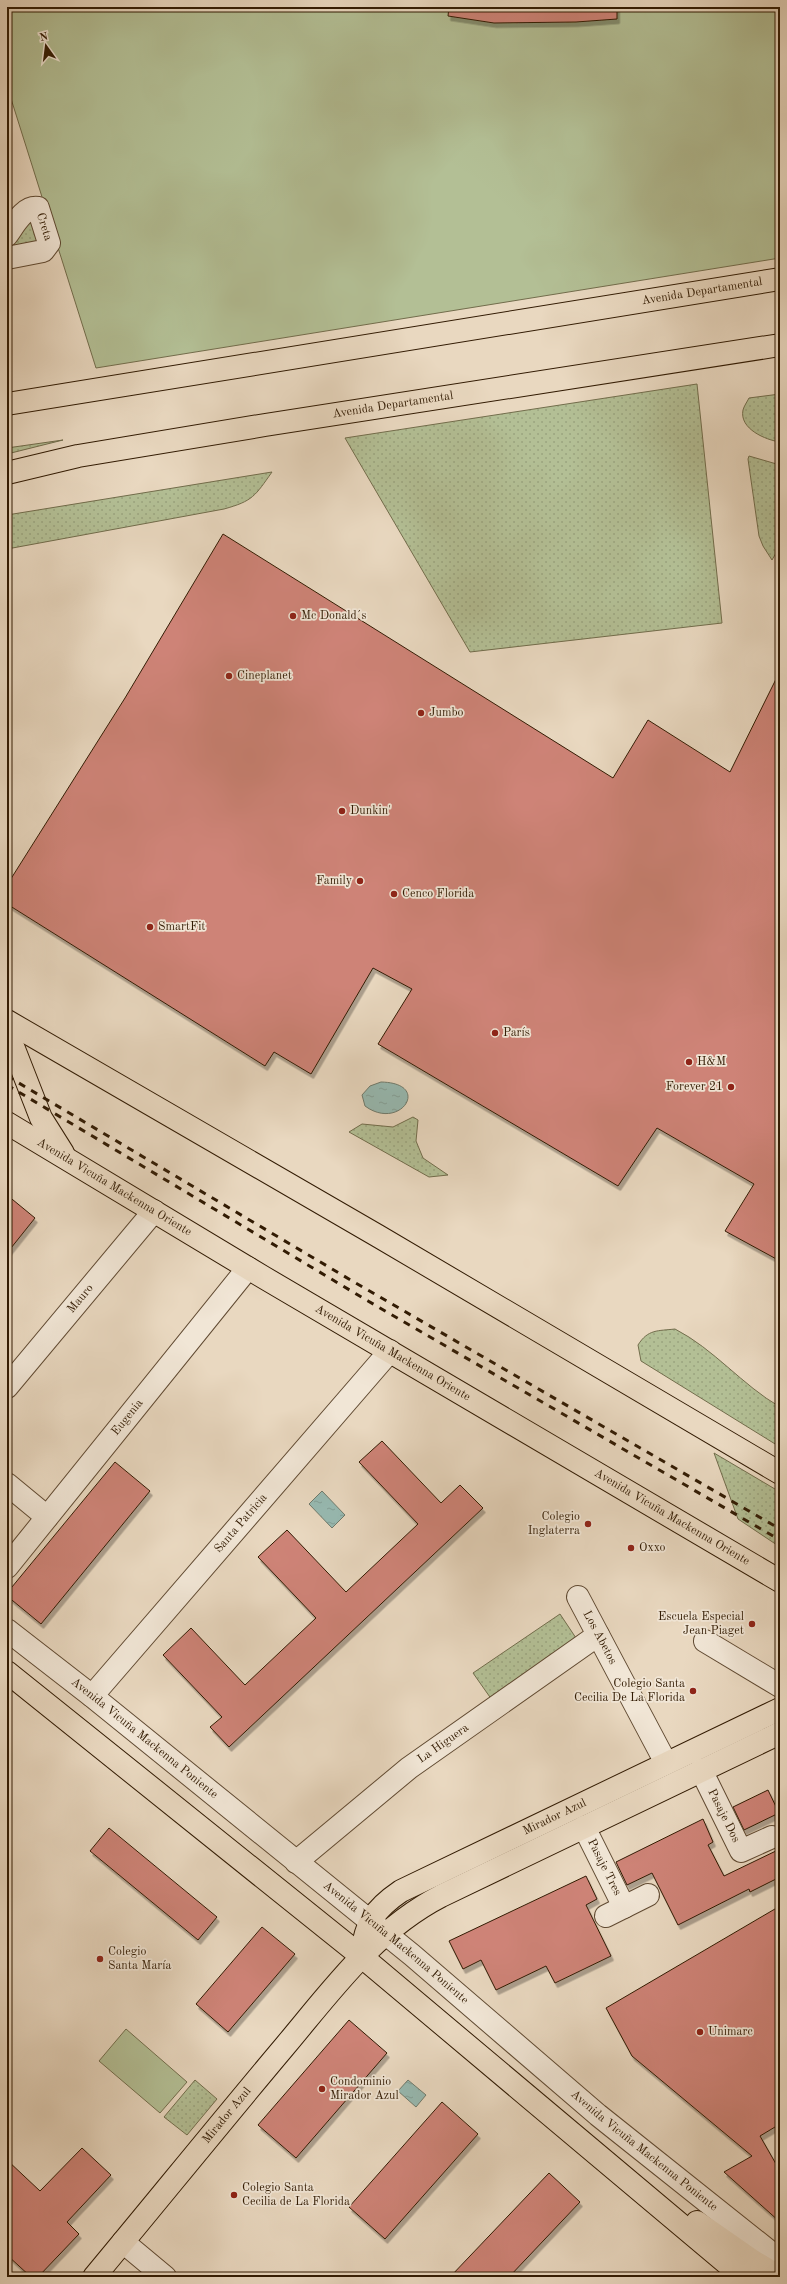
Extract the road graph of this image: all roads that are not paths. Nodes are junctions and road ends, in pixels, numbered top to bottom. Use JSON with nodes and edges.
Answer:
{"nodes":[{"id":1,"x":7,"y":235,"type":"edge"},
{"id":2,"x":7,"y":258,"type":"edge"},
{"id":3,"x":780,"y":279,"type":"edge"},
{"id":4,"x":780,"y":345,"type":"edge"},
{"id":5,"x":7,"y":404,"type":"edge"},
{"id":6,"x":7,"y":473,"type":"edge"},
{"id":7,"x":7,"y":1021,"type":"edge"},
{"id":8,"x":7,"y":1031,"type":"edge"},
{"id":9,"x":7,"y":1123,"type":"edge"},
{"id":10,"x":67,"y":1159,"type":"junction"},
{"id":11,"x":154,"y":1211,"type":"junction"},
{"id":12,"x":248,"y":1268,"type":"junction"},
{"id":13,"x":390,"y":1351,"type":"junction"},
{"id":14,"x":7,"y":1387,"type":"edge"},
{"id":15,"x":780,"y":1473,"type":"edge"},
{"id":16,"x":7,"y":1484,"type":"edge"},
{"id":17,"x":47,"y":1517,"type":"junction"},
{"id":18,"x":7,"y":1567,"type":"edge"},
{"id":19,"x":780,"y":1581,"type":"edge"},
{"id":20,"x":578,"y":1597,"type":"dead end"},
{"id":21,"x":7,"y":1630,"type":"edge"},
{"id":22,"x":598,"y":1635,"type":"junction"},
{"id":23,"x":705,"y":1641,"type":"dead end"},
{"id":24,"x":7,"y":1672,"type":"edge"},
{"id":25,"x":780,"y":1686,"type":"edge"},
{"id":26,"x":92,"y":1696,"type":"junction"},
{"id":27,"x":780,"y":1709,"type":"edge"},
{"id":28,"x":780,"y":1733,"type":"edge"},
{"id":29,"x":666,"y":1763,"type":"junction"},
{"id":30,"x":701,"y":1770,"type":"junction"},
{"id":31,"x":584,"y":1827,"type":"junction"},
{"id":32,"x":772,"y":1837,"type":"dead end"},
{"id":33,"x":296,"y":1862,"type":"junction"},
{"id":34,"x":648,"y":1895,"type":"dead end"},
{"id":35,"x":377,"y":1928,"type":"junction"},
{"id":36,"x":361,"y":1956,"type":"junction"},
{"id":37,"x":658,"y":2205,"type":"junction"},
{"id":38,"x":123,"y":2242,"type":"junction"},
{"id":39,"x":780,"y":2260,"type":"edge"},
{"id":40,"x":94,"y":2277,"type":"edge"},
{"id":41,"x":166,"y":2277,"type":"edge"},
{"id":42,"x":744,"y":2277,"type":"edge"},
{"id":43,"x":780,"y":2277,"type":"edge"}],
"edges":[{"from":1,"to":2,"type":"street","name":"Creta"},
{"from":3,"to":5,"type":"main road","name":"Avenida Departamental"},
{"from":4,"to":6,"type":"main road","name":"Avenida Departamental"},
{"from":7,"to":15,"type":"main road"},
{"from":8,"to":10,"type":"main road"},
{"from":9,"to":10,"type":"main road","name":"Avenida Vicuña Mackenna Oriente"},
{"from":10,"to":11,"type":"main road","name":"Avenida Vicuña Mackenna Oriente"},
{"from":11,"to":12,"type":"main road","name":"Avenida Vicuña Mackenna Oriente"},
{"from":11,"to":14,"type":"street","name":"Mauro"},
{"from":12,"to":13,"type":"main road","name":"Avenida Vicuña Mackenna Oriente"},
{"from":12,"to":17,"type":"street","name":"Eugenia"},
{"from":13,"to":19,"type":"main road","name":"Avenida Vicuña Mackenna Oriente"},
{"from":13,"to":26,"type":"street","name":"Santa Patricia"},
{"from":16,"to":17,"type":"street"},
{"from":17,"to":18,"type":"street","name":"Eugenia"},
{"from":20,"to":22,"type":"street","name":"Los Abetos"},
{"from":21,"to":26,"type":"street","name":"Avenida Vicuña Mackenna Poniente"},
{"from":22,"to":29,"type":"street","name":"Los Abetos"},
{"from":22,"to":33,"type":"street","name":"La Higuera"},
{"from":23,"to":25,"type":"street"},
{"from":24,"to":36,"type":"main road"},
{"from":26,"to":33,"type":"street","name":"Avenida Vicuña Mackenna Poniente"},
{"from":27,"to":29,"type":"main road","name":"Mirador Azul"},
{"from":28,"to":30,"type":"main road","name":"Mirador Azul"},
{"from":29,"to":35,"type":"main road","name":"Mirador Azul"},
{"from":30,"to":31,"type":"main road","name":"Mirador Azul"},
{"from":30,"to":32,"type":"street","name":"Pasaje Dos"},
{"from":31,"to":34,"type":"street","name":"Pasaje Tres"},
{"from":31,"to":35,"type":"main road","name":"Mirador Azul"},
{"from":33,"to":35,"type":"street","name":"Avenida Vicuña Mackenna Poniente"},
{"from":35,"to":36,"type":"main road","name":"Mirador Azul"},
{"from":35,"to":39,"type":"street","name":"Avenida Vicuña Mackenna Poniente"},
{"from":36,"to":37,"type":"main road"},
{"from":36,"to":38,"type":"main road","name":"Mirador Azul"},
{"from":37,"to":42,"type":"main road"},
{"from":37,"to":43,"type":"main road"},
{"from":38,"to":40,"type":"main road","name":"Mirador Azul"},
{"from":38,"to":41,"type":"street"}]}
